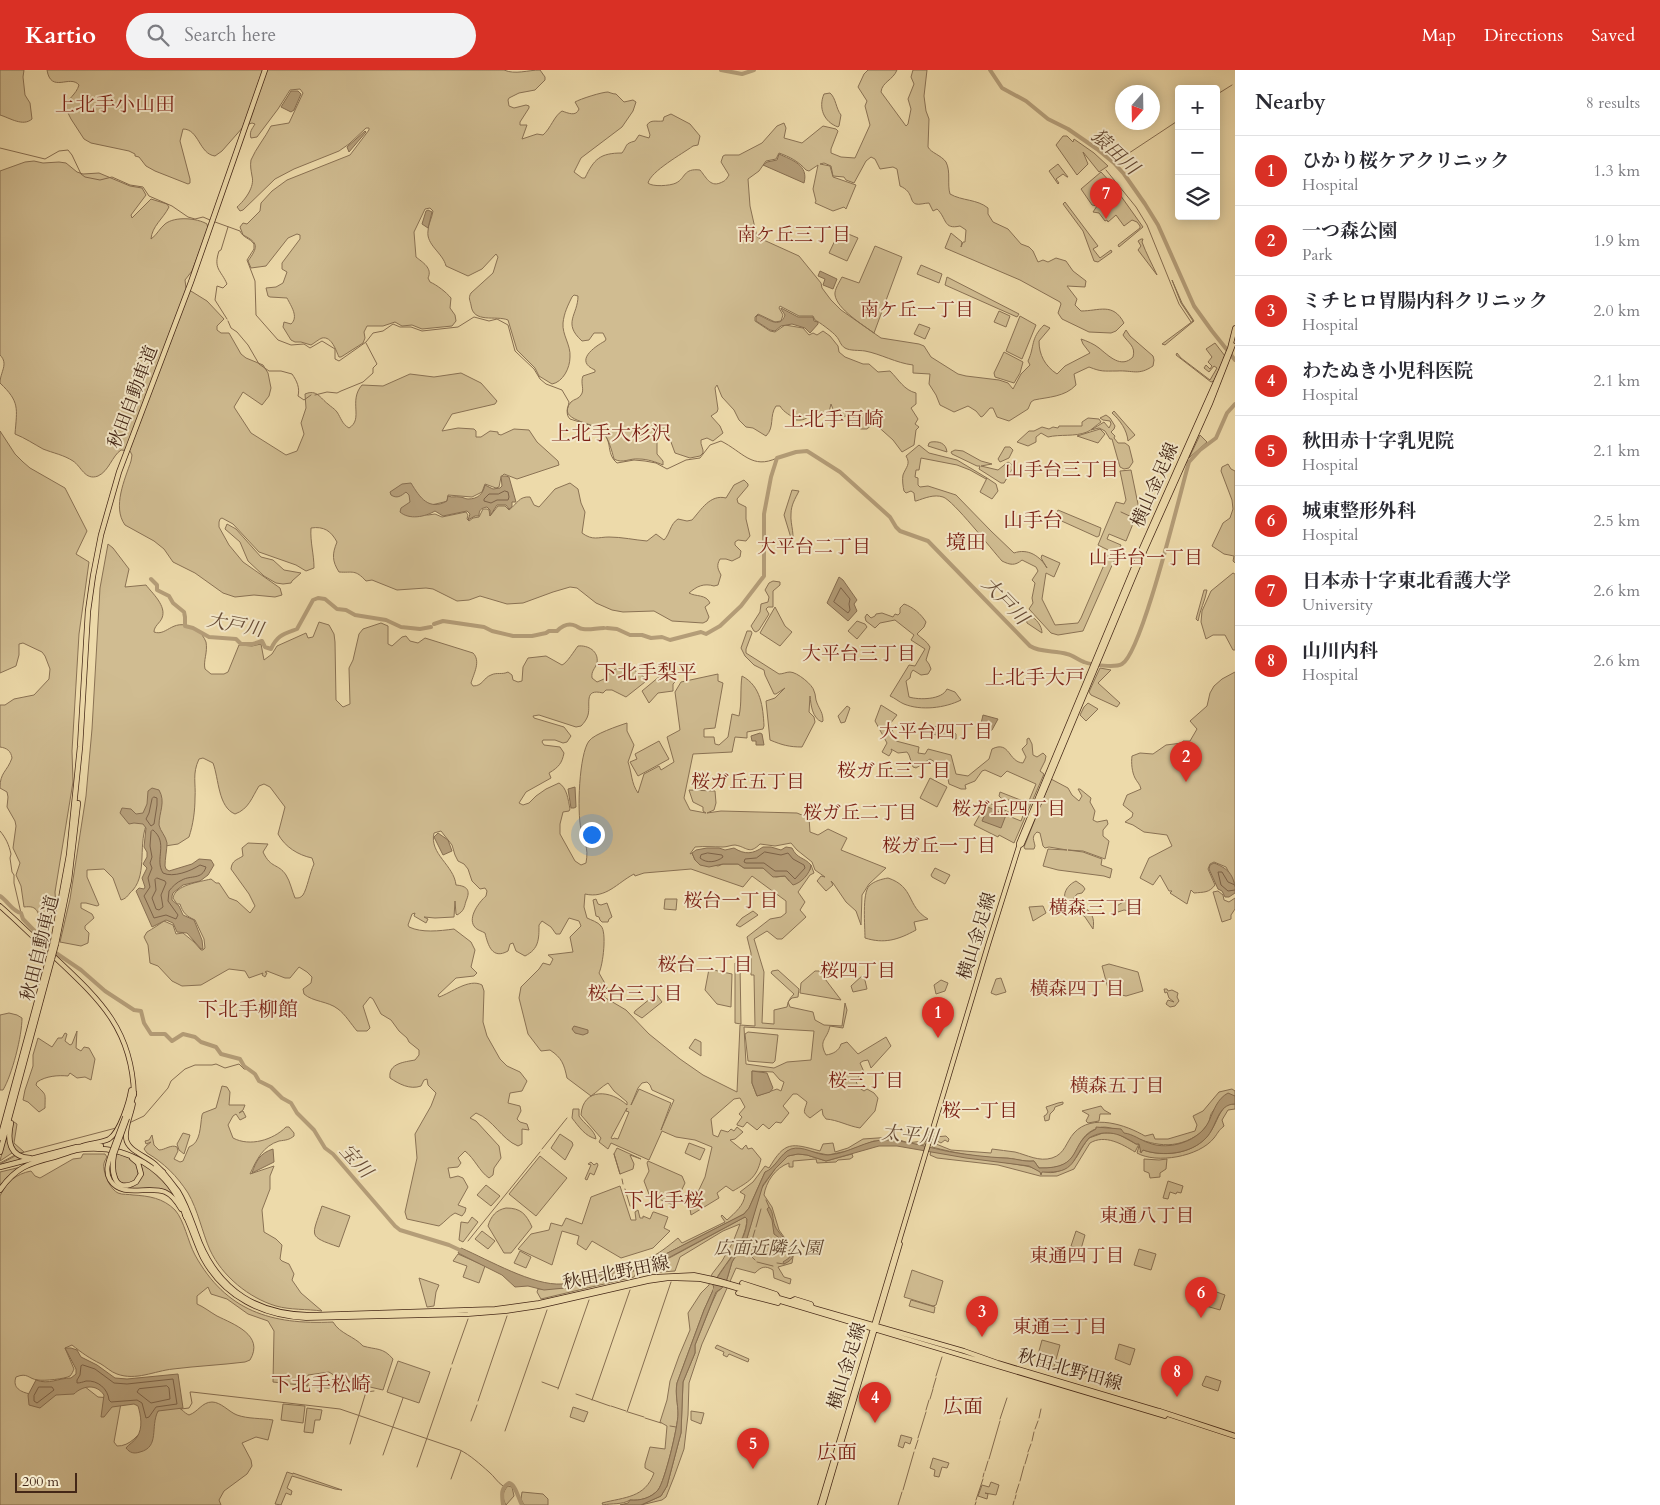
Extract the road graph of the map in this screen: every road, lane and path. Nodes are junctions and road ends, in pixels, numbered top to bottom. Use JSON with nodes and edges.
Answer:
{"nodes":[{"id":1,"x":265,"y":70,"type":"edge"},
{"id":2,"x":1235,"y":328,"type":"edge"},
{"id":3,"x":1235,"y":339,"type":"edge"},
{"id":4,"x":1230,"y":350,"type":"junction"},
{"id":5,"x":0,"y":906,"type":"edge"},
{"id":6,"x":50,"y":958,"type":"junction"},
{"id":7,"x":18,"y":1088,"type":"junction"},
{"id":8,"x":133,"y":1088,"type":"joint"},
{"id":9,"x":6,"y":1114,"type":"junction"},
{"id":10,"x":126,"y":1117,"type":"junction"},
{"id":11,"x":0,"y":1126,"type":"edge"},
{"id":12,"x":0,"y":1138,"type":"edge"},
{"id":13,"x":78,"y":1147,"type":"junction"},
{"id":14,"x":0,"y":1152,"type":"edge"},
{"id":15,"x":114,"y":1153,"type":"junction"},
{"id":16,"x":36,"y":1158,"type":"junction"},
{"id":17,"x":32,"y":1163,"type":"junction"},
{"id":18,"x":0,"y":1168,"type":"edge"},
{"id":19,"x":163,"y":1172,"type":"junction"},
{"id":20,"x":0,"y":1190,"type":"edge"},
{"id":21,"x":186,"y":1217,"type":"junction"},
{"id":22,"x":742,"y":1282,"type":"dead end"},
{"id":23,"x":738,"y":1293,"type":"dead end"},
{"id":24,"x":779,"y":1297,"type":"junction"},
{"id":25,"x":814,"y":1307,"type":"junction"},
{"id":26,"x":328,"y":1316,"type":"junction"},
{"id":27,"x":830,"y":1316,"type":"junction"},
{"id":28,"x":824,"y":1317,"type":"dead end"},
{"id":29,"x":875,"y":1328,"type":"junction"},
{"id":30,"x":1159,"y":1411,"type":"joint"},
{"id":31,"x":1165,"y":1416,"type":"joint"},
{"id":32,"x":1181,"y":1419,"type":"junction"},
{"id":33,"x":1235,"y":1436,"type":"edge"},
{"id":34,"x":822,"y":1505,"type":"edge"}],
"edges":[{"from":1,"to":6,"type":"highway","name":"秋田自動車道","bridge":true},
{"from":2,"to":4,"type":"main road","name":"横山金足線"},
{"from":3,"to":4,"type":"main road","name":"横山金足線"},
{"from":4,"to":29,"type":"main road","name":"横山金足線"},
{"from":5,"to":8,"type":"main road"},
{"from":6,"to":7,"type":"highway","name":"秋田自動車道"},
{"from":6,"to":9,"type":"highway","name":"秋田自動車道"},
{"from":7,"to":14,"type":"highway","name":"秋田自動車道"},
{"from":7,"to":16,"type":"highway"},
{"from":8,"to":10,"type":"highway"},
{"from":9,"to":11,"type":"highway"},
{"from":9,"to":12,"type":"highway","name":"秋田自動車道"},
{"from":10,"to":13,"type":"main road","bridge":true},
{"from":10,"to":15,"type":"highway","bridge":true},
{"from":10,"to":19,"type":"main road","name":"秋田北野田線"},
{"from":13,"to":16,"type":"highway"},
{"from":13,"to":19,"type":"highway"},
{"from":15,"to":15,"type":"highway"},
{"from":15,"to":17,"type":"highway"},
{"from":15,"to":21,"type":"highway"},
{"from":15,"to":21,"type":"main road","name":"秋田北野田線"},
{"from":16,"to":18,"type":"highway"},
{"from":17,"to":18,"type":"highway"},
{"from":17,"to":20,"type":"highway"},
{"from":19,"to":26,"type":"main road","name":"秋田北野田線"},
{"from":21,"to":26,"type":"main road","name":"秋田北野田線"},
{"from":22,"to":24,"type":"main road"},
{"from":23,"to":24,"type":"main road"},
{"from":24,"to":25,"type":"main road","name":"秋田北野田線"},
{"from":24,"to":25,"type":"main road","name":"秋田北野田線"},
{"from":24,"to":26,"type":"main road","name":"秋田北野田線"},
{"from":25,"to":27,"type":"main road","name":"秋田北野田線"},
{"from":27,"to":28,"type":"main road"},
{"from":27,"to":29,"type":"main road","name":"秋田北野田線"},
{"from":29,"to":30,"type":"main road","name":"秋田北野田線"},
{"from":29,"to":31,"type":"main road","name":"秋田北野田線"},
{"from":29,"to":34,"type":"main road","name":"横山金足線"},
{"from":30,"to":32,"type":"highway"},
{"from":31,"to":32,"type":"highway"},
{"from":32,"to":33,"type":"highway"}]}
